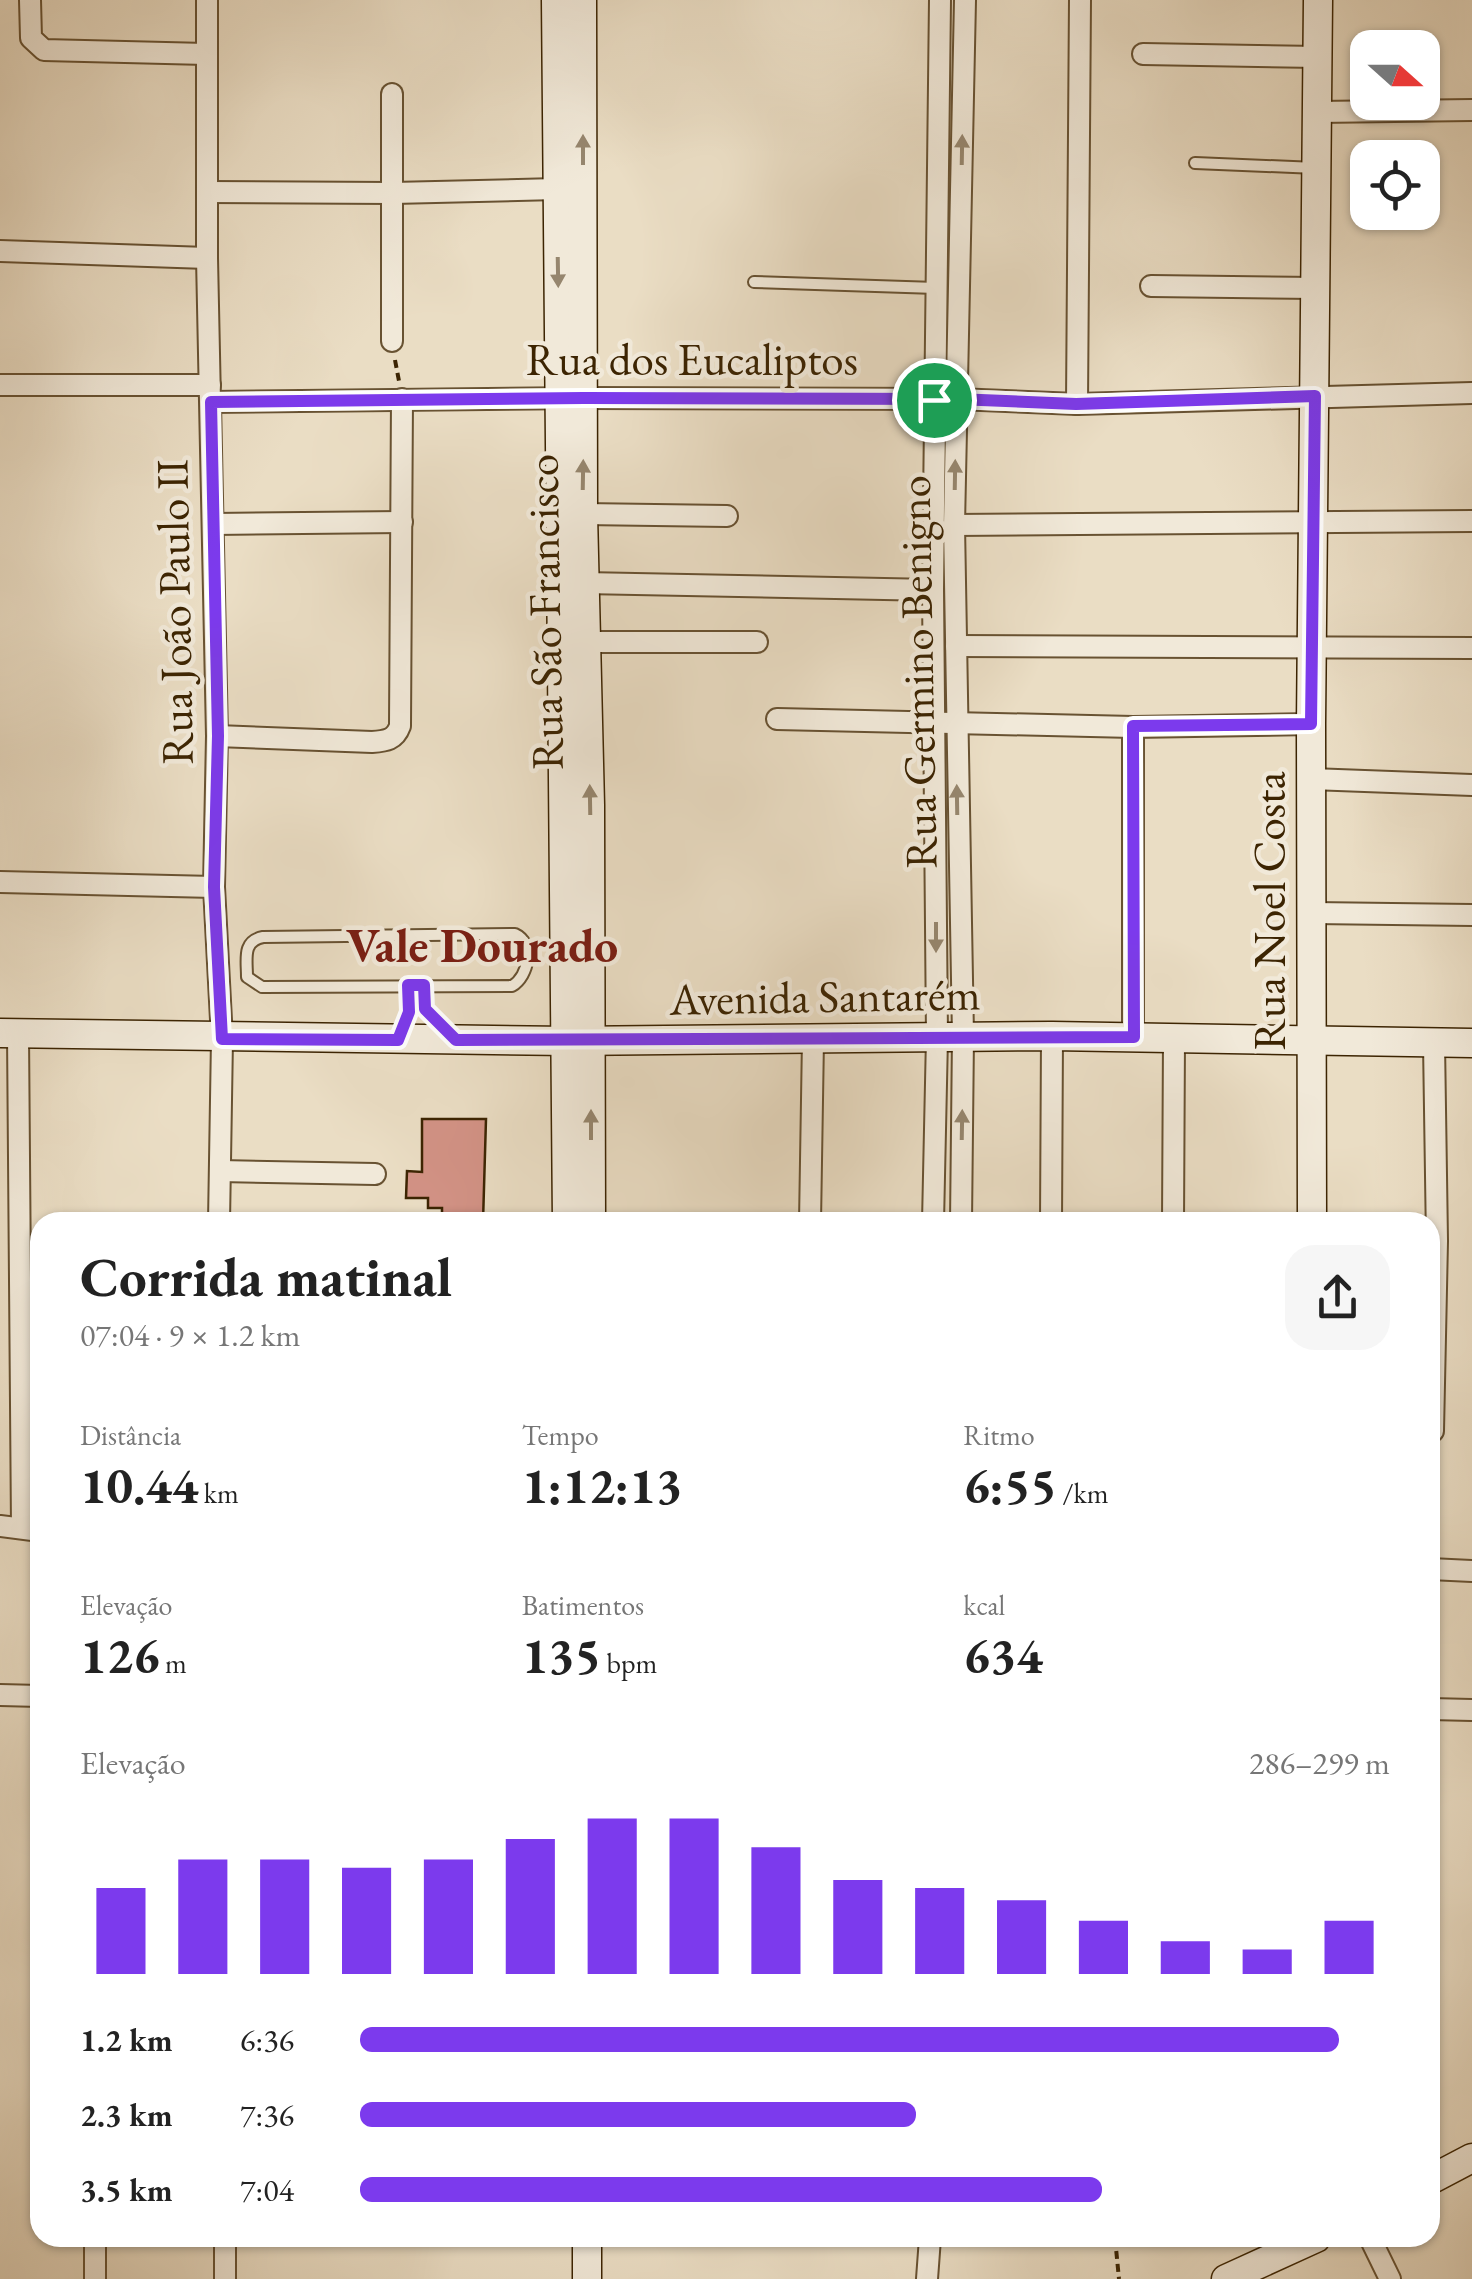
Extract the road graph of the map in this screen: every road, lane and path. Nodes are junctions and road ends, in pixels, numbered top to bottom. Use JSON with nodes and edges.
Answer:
{"nodes":[{"id":1,"x":30,"y":0,"type":"edge"},
{"id":2,"x":206,"y":0,"type":"edge"},
{"id":3,"x":556,"y":0,"type":"edge"},
{"id":4,"x":582,"y":0,"type":"edge"},
{"id":5,"x":940,"y":0,"type":"edge"},
{"id":6,"x":965,"y":0,"type":"edge"},
{"id":7,"x":1080,"y":0,"type":"edge"},
{"id":8,"x":1318,"y":0,"type":"edge"},
{"id":9,"x":206,"y":54,"type":"junction"},
{"id":10,"x":1143,"y":54,"type":"dead end"},
{"id":11,"x":1318,"y":57,"type":"junction"},
{"id":12,"x":392,"y":94,"type":"dead end"},
{"id":13,"x":1472,"y":110,"type":"edge"},
{"id":14,"x":1318,"y":112,"type":"junction"},
{"id":15,"x":1196,"y":164,"type":"dead end"},
{"id":16,"x":1317,"y":168,"type":"junction"},
{"id":17,"x":557,"y":189,"type":"junction"},
{"id":18,"x":207,"y":192,"type":"junction"},
{"id":19,"x":393,"y":193,"type":"junction"},
{"id":20,"x":0,"y":250,"type":"edge"},
{"id":21,"x":207,"y":258,"type":"junction"},
{"id":22,"x":754,"y":282,"type":"dead end"},
{"id":23,"x":1151,"y":286,"type":"dead end"},
{"id":24,"x":936,"y":288,"type":"junction"},
{"id":25,"x":1316,"y":288,"type":"junction"},
{"id":26,"x":392,"y":341,"type":"joint"},
{"id":27,"x":0,"y":385,"type":"edge"},
{"id":28,"x":211,"y":393,"type":"junction"},
{"id":29,"x":1472,"y":393,"type":"edge"},
{"id":30,"x":1315,"y":396,"type":"junction"},
{"id":31,"x":402,"y":398,"type":"junction"},
{"id":32,"x":572,"y":398,"type":"junction"},
{"id":33,"x":956,"y":399,"type":"junction"},
{"id":34,"x":934,"y":400,"type":"junction"},
{"id":35,"x":1076,"y":404,"type":"junction"},
{"id":36,"x":583,"y":514,"type":"junction"},
{"id":37,"x":727,"y":516,"type":"dead end"},
{"id":38,"x":1472,"y":520,"type":"edge"},
{"id":39,"x":402,"y":522,"type":"junction"},
{"id":40,"x":1314,"y":522,"type":"junction"},
{"id":41,"x":214,"y":524,"type":"junction"},
{"id":42,"x":954,"y":526,"type":"junction"},
{"id":43,"x":584,"y":583,"type":"junction"},
{"id":44,"x":933,"y":590,"type":"junction"},
{"id":45,"x":585,"y":642,"type":"junction"},
{"id":46,"x":757,"y":642,"type":"dead end"},
{"id":47,"x":956,"y":646,"type":"junction"},
{"id":48,"x":1312,"y":647,"type":"junction"},
{"id":49,"x":1472,"y":648,"type":"edge"},
{"id":50,"x":777,"y":719,"type":"dead end"},
{"id":51,"x":945,"y":722,"type":"junction"},
{"id":52,"x":1311,"y":724,"type":"junction"},
{"id":53,"x":1133,"y":726,"type":"junction"},
{"id":54,"x":218,"y":736,"type":"junction"},
{"id":55,"x":1311,"y":779,"type":"junction"},
{"id":56,"x":1472,"y":785,"type":"edge"},
{"id":57,"x":0,"y":882,"type":"edge"},
{"id":58,"x":214,"y":887,"type":"junction"},
{"id":59,"x":1313,"y":913,"type":"junction"},
{"id":60,"x":1472,"y":915,"type":"edge"},
{"id":61,"x":408,"y":985,"type":"junction"},
{"id":62,"x":424,"y":985,"type":"junction"},
{"id":63,"x":9,"y":1034,"type":"edge"},
{"id":64,"x":1052,"y":1036,"type":"junction"},
{"id":65,"x":950,"y":1037,"type":"junction"},
{"id":66,"x":1134,"y":1037,"type":"junction"},
{"id":67,"x":222,"y":1039,"type":"junction"},
{"id":68,"x":814,"y":1039,"type":"junction"},
{"id":69,"x":1174,"y":1039,"type":"junction"},
{"id":70,"x":398,"y":1040,"type":"junction"},
{"id":71,"x":456,"y":1040,"type":"junction"},
{"id":72,"x":579,"y":1041,"type":"junction"},
{"id":73,"x":1312,"y":1043,"type":"junction"},
{"id":74,"x":1434,"y":1043,"type":"junction"},
{"id":75,"x":1472,"y":1043,"type":"edge"},
{"id":76,"x":220,"y":1171,"type":"junction"},
{"id":77,"x":375,"y":1174,"type":"dead end"},
{"id":78,"x":220,"y":1212,"type":"edge"},
{"id":79,"x":568,"y":1212,"type":"edge"},
{"id":80,"x":591,"y":1212,"type":"edge"},
{"id":81,"x":810,"y":1212,"type":"edge"},
{"id":82,"x":934,"y":1212,"type":"edge"},
{"id":83,"x":960,"y":1212,"type":"edge"},
{"id":84,"x":1051,"y":1212,"type":"edge"},
{"id":85,"x":1173,"y":1212,"type":"edge"},
{"id":86,"x":1312,"y":1212,"type":"edge"},
{"id":87,"x":1434,"y":1212,"type":"edge"},
{"id":88,"x":30,"y":1430,"type":"edge"},
{"id":89,"x":0,"y":1526,"type":"edge"},
{"id":90,"x":30,"y":1529,"type":"edge"},
{"id":91,"x":1440,"y":1569,"type":"edge"},
{"id":92,"x":1472,"y":1570,"type":"edge"},
{"id":93,"x":0,"y":1696,"type":"edge"},
{"id":94,"x":30,"y":1696,"type":"edge"},
{"id":95,"x":1440,"y":1709,"type":"edge"},
{"id":96,"x":1472,"y":1710,"type":"edge"},
{"id":97,"x":1471,"y":2162,"type":"edge"},
{"id":98,"x":1440,"y":2176,"type":"edge"},
{"id":99,"x":95,"y":2247,"type":"edge"},
{"id":100,"x":224,"y":2247,"type":"edge"},
{"id":101,"x":569,"y":2247,"type":"edge"},
{"id":102,"x":587,"y":2247,"type":"edge"},
{"id":103,"x":930,"y":2247,"type":"edge"},
{"id":104,"x":1116,"y":2247,"type":"edge"},
{"id":105,"x":1296,"y":2247,"type":"edge"},
{"id":106,"x":1374,"y":2247,"type":"edge"},
{"id":107,"x":1260,"y":2272,"type":"edge"},
{"id":108,"x":96,"y":2279,"type":"edge"},
{"id":109,"x":226,"y":2279,"type":"edge"},
{"id":110,"x":569,"y":2279,"type":"edge"},
{"id":111,"x":586,"y":2279,"type":"edge"},
{"id":112,"x":928,"y":2279,"type":"edge"},
{"id":113,"x":1119,"y":2279,"type":"edge"},
{"id":114,"x":1226,"y":2279,"type":"edge"},
{"id":115,"x":1390,"y":2279,"type":"edge"}],
"edges":[{"from":1,"to":9,"type":"street"},
{"from":2,"to":9,"type":"street","name":"Rua João Paulo II"},
{"from":3,"to":17,"type":"street","name":"Rua São Francisco"},
{"from":32,"to":4,"type":"street","name":"Rua São Francisco","one_way":true},
{"from":5,"to":24,"type":"street","name":"Rua Germino Benigno"},
{"from":33,"to":6,"type":"street","name":"Rua Germino Benigno","one_way":true},
{"from":7,"to":35,"type":"street"},
{"from":8,"to":11,"type":"street","name":"Rua Noel Costa"},
{"from":9,"to":18,"type":"street","name":"Rua João Paulo II"},
{"from":10,"to":11,"type":"street"},
{"from":11,"to":14,"type":"street","name":"Rua Noel Costa"},
{"from":12,"to":19,"type":"street"},
{"from":13,"to":14,"type":"street"},
{"from":14,"to":16,"type":"street","name":"Rua Noel Costa"},
{"from":15,"to":16,"type":"lane"},
{"from":16,"to":25,"type":"street","name":"Rua Noel Costa"},
{"from":17,"to":19,"type":"street"},
{"from":17,"to":32,"type":"street","name":"Rua São Francisco","one_way":true},
{"from":18,"to":19,"type":"street"},
{"from":18,"to":21,"type":"street","name":"Rua João Paulo II"},
{"from":19,"to":26,"type":"street"},
{"from":20,"to":21,"type":"street"},
{"from":21,"to":28,"type":"street","name":"Rua João Paulo II"},
{"from":22,"to":24,"type":"lane"},
{"from":23,"to":25,"type":"street"},
{"from":24,"to":34,"type":"street","name":"Rua Germino Benigno"},
{"from":25,"to":30,"type":"street","name":"Rua Noel Costa"},
{"from":26,"to":31,"type":"path"},
{"from":27,"to":28,"type":"street","name":"Rua dos Eucaliptos"},
{"from":28,"to":31,"type":"street","name":"Rua dos Eucaliptos"},
{"from":28,"to":41,"type":"street","name":"Rua João Paulo II"},
{"from":29,"to":30,"type":"street","name":"Rua dos Eucaliptos"},
{"from":30,"to":35,"type":"street","name":"Rua dos Eucaliptos"},
{"from":30,"to":40,"type":"street","name":"Rua Noel Costa"},
{"from":31,"to":32,"type":"street","name":"Rua dos Eucaliptos"},
{"from":31,"to":39,"type":"street"},
{"from":32,"to":34,"type":"street","name":"Rua dos Eucaliptos"},
{"from":36,"to":32,"type":"street","name":"Rua São Francisco","one_way":true},
{"from":32,"to":72,"type":"street","name":"Rua São Francisco"},
{"from":33,"to":34,"type":"street","name":"Rua dos Eucaliptos"},
{"from":33,"to":35,"type":"street","name":"Rua dos Eucaliptos"},
{"from":42,"to":33,"type":"street","name":"Rua Germino Benigno","one_way":true},
{"from":34,"to":44,"type":"street","name":"Rua Germino Benigno"},
{"from":36,"to":37,"type":"street"},
{"from":36,"to":43,"type":"street","name":"Rua São Francisco"},
{"from":38,"to":40,"type":"street"},
{"from":39,"to":41,"type":"street"},
{"from":39,"to":54,"type":"street"},
{"from":40,"to":42,"type":"street"},
{"from":40,"to":48,"type":"street","name":"Rua Noel Costa"},
{"from":41,"to":54,"type":"street","name":"Rua João Paulo II"},
{"from":42,"to":47,"type":"street","name":"Rua Germino Benigno"},
{"from":43,"to":44,"type":"street"},
{"from":43,"to":45,"type":"street","name":"Rua São Francisco"},
{"from":44,"to":51,"type":"street","name":"Rua Germino Benigno"},
{"from":45,"to":46,"type":"street"},
{"from":72,"to":45,"type":"street","name":"Rua São Francisco","one_way":true},
{"from":47,"to":48,"type":"street"},
{"from":47,"to":51,"type":"street","name":"Rua Germino Benigno"},
{"from":48,"to":49,"type":"street"},
{"from":48,"to":52,"type":"street","name":"Rua Noel Costa"},
{"from":50,"to":51,"type":"street"},
{"from":51,"to":53,"type":"street"},
{"from":51,"to":65,"type":"street","name":"Rua Germino Benigno"},
{"from":52,"to":53,"type":"street"},
{"from":52,"to":55,"type":"street","name":"Rua Noel Costa"},
{"from":53,"to":66,"type":"street"},
{"from":54,"to":58,"type":"street","name":"Rua João Paulo II"},
{"from":55,"to":56,"type":"street"},
{"from":55,"to":59,"type":"street","name":"Rua Noel Costa"},
{"from":57,"to":58,"type":"street"},
{"from":58,"to":67,"type":"street","name":"Rua João Paulo II"},
{"from":59,"to":60,"type":"street"},
{"from":59,"to":73,"type":"street","name":"Rua Noel Costa"},
{"from":61,"to":62,"type":"lane"},
{"from":61,"to":62,"type":"lane"},
{"from":61,"to":70,"type":"lane"},
{"from":62,"to":71,"type":"lane"},
{"from":63,"to":67,"type":"street","name":"Avenida Santarém"},
{"from":63,"to":88,"type":"street"},
{"from":64,"to":65,"type":"street","name":"Avenida Santarém"},
{"from":64,"to":66,"type":"street","name":"Avenida Santarém"},
{"from":64,"to":84,"type":"street"},
{"from":65,"to":68,"type":"street","name":"Avenida Santarém"},
{"from":65,"to":82,"type":"street","name":"Rua Germino Benigno"},
{"from":83,"to":65,"type":"street","name":"Rua Germino Benigno","one_way":true},
{"from":66,"to":69,"type":"street","name":"Avenida Santarém"},
{"from":67,"to":70,"type":"street","name":"Avenida Santarém"},
{"from":67,"to":76,"type":"street","name":"Rua João Paulo II"},
{"from":68,"to":72,"type":"street","name":"Avenida Santarém"},
{"from":68,"to":81,"type":"street"},
{"from":69,"to":73,"type":"street","name":"Avenida Santarém"},
{"from":69,"to":85,"type":"street"},
{"from":70,"to":71,"type":"street","name":"Avenida Santarém"},
{"from":71,"to":72,"type":"street","name":"Avenida Santarém"},
{"from":72,"to":79,"type":"street","name":"Rua São Francisco"},
{"from":80,"to":72,"type":"street","name":"Rua São Francisco","one_way":true},
{"from":73,"to":74,"type":"street","name":"Avenida Santarém"},
{"from":73,"to":86,"type":"street","name":"Rua Noel Costa"},
{"from":74,"to":75,"type":"street","name":"Avenida Santarém"},
{"from":74,"to":87,"type":"street"},
{"from":76,"to":77,"type":"street"},
{"from":76,"to":78,"type":"street","name":"Rua João Paulo II"},
{"from":89,"to":90,"type":"street"},
{"from":91,"to":92,"type":"street"},
{"from":93,"to":94,"type":"street"},
{"from":95,"to":96,"type":"street"},
{"from":97,"to":98,"type":"street"},
{"from":99,"to":108,"type":"street"},
{"from":100,"to":109,"type":"street"},
{"from":101,"to":110,"type":"street"},
{"from":102,"to":111,"type":"street"},
{"from":103,"to":112,"type":"street"},
{"from":104,"to":113,"type":"path"},
{"from":105,"to":107,"type":"street"},
{"from":106,"to":115,"type":"street"},
{"from":107,"to":114,"type":"street"}]}
